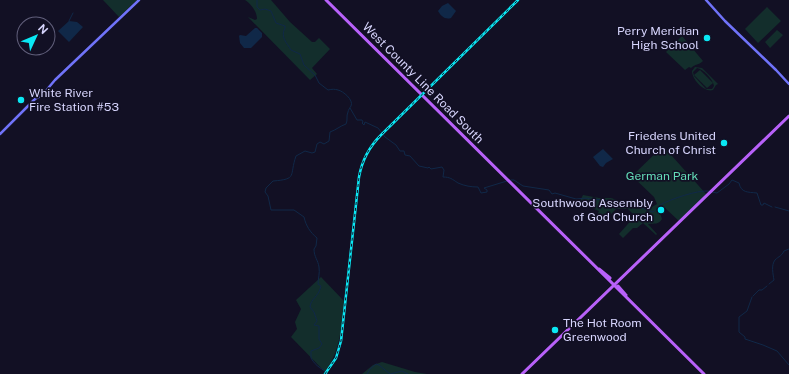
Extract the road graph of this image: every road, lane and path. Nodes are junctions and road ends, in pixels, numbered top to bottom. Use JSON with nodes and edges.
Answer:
{"nodes":[{"id":1,"x":139,"y":0,"type":"edge"},
{"id":2,"x":326,"y":0,"type":"edge"},
{"id":3,"x":706,"y":0,"type":"edge"},
{"id":4,"x":789,"y":84,"type":"edge"},
{"id":5,"x":789,"y":116,"type":"edge"},
{"id":6,"x":0,"y":134,"type":"edge"},
{"id":7,"x":615,"y":285,"type":"junction"},
{"id":8,"x":522,"y":374,"type":"edge"},
{"id":9,"x":704,"y":374,"type":"edge"}],
"edges":[{"from":1,"to":6,"type":"main road"},
{"from":2,"to":7,"type":"main road","name":"West County Line Road South"},
{"from":3,"to":4,"type":"main road"},
{"from":5,"to":7,"type":"main road"},
{"from":7,"to":8,"type":"main road"},
{"from":7,"to":9,"type":"main road","name":"West County Line Road South"}]}
